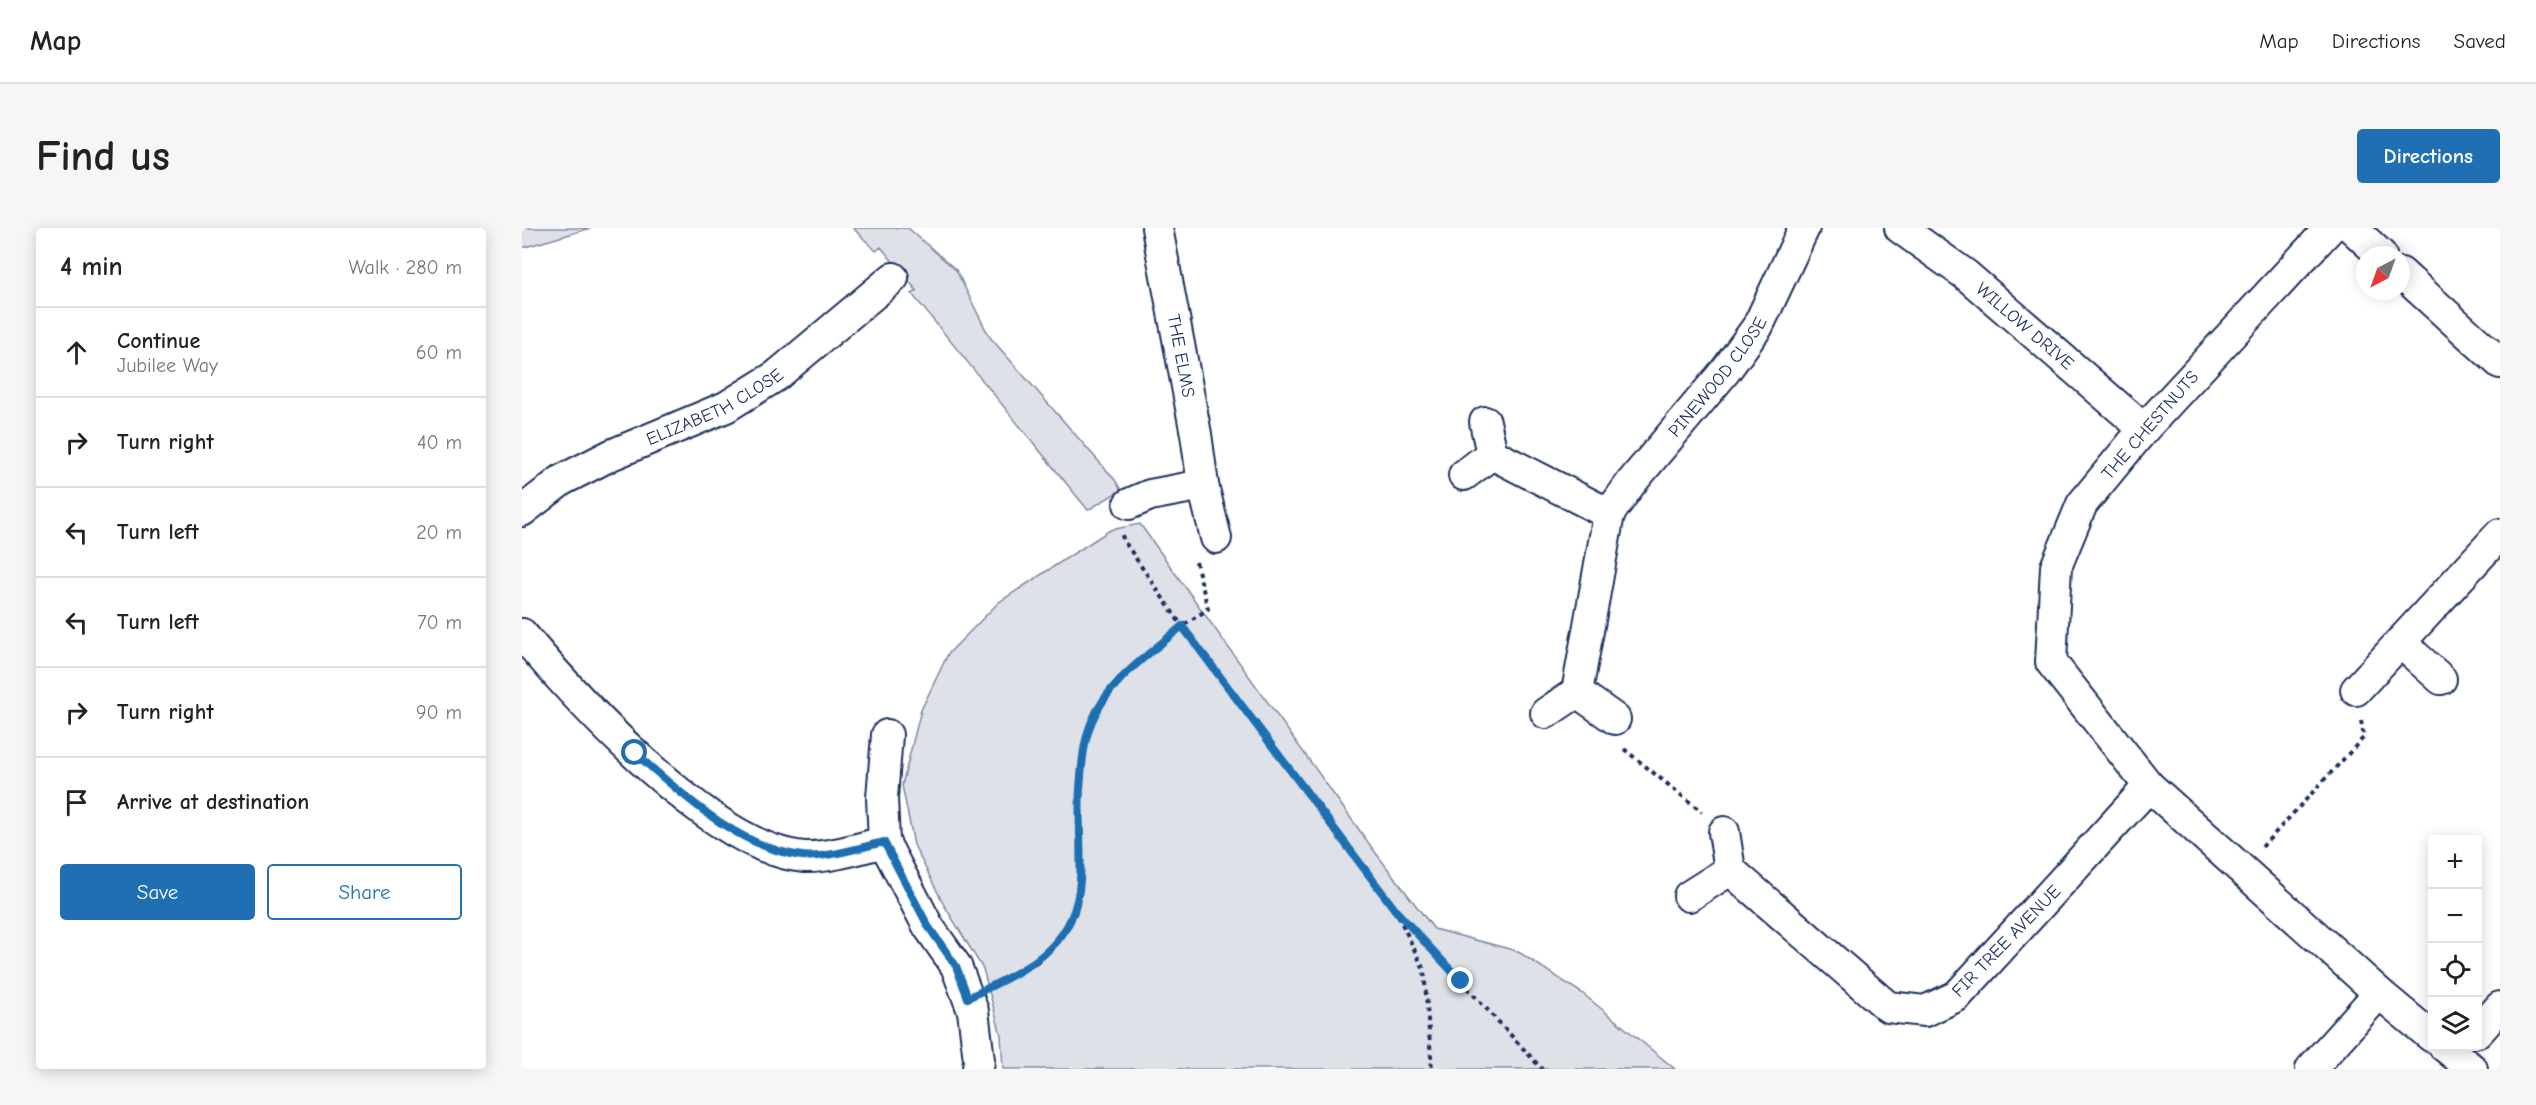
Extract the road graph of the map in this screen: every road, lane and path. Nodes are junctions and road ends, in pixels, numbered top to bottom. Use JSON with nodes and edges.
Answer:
{"nodes":[{"id":1,"x":1157,"y":228,"type":"edge"},
{"id":2,"x":1804,"y":228,"type":"edge"},
{"id":3,"x":1900,"y":228,"type":"edge"},
{"id":4,"x":2330,"y":228,"type":"edge"},
{"id":5,"x":2352,"y":228,"type":"edge"},
{"id":6,"x":2371,"y":246,"type":"edge"},
{"id":7,"x":893,"y":278,"type":"dead end"},
{"id":8,"x":2410,"y":281,"type":"edge"},
{"id":9,"x":2500,"y":363,"type":"edge"},
{"id":10,"x":1485,"y":422,"type":"dead end"},
{"id":11,"x":2144,"y":429,"type":"junction"},
{"id":12,"x":1492,"y":454,"type":"junction"},
{"id":13,"x":1464,"y":475,"type":"dead end"},
{"id":14,"x":1203,"y":485,"type":"junction"},
{"id":15,"x":522,"y":511,"type":"edge"},
{"id":16,"x":1123,"y":514,"type":"joint"},
{"id":17,"x":1609,"y":514,"type":"junction"},
{"id":18,"x":2500,"y":534,"type":"edge"},
{"id":19,"x":1216,"y":538,"type":"joint"},
{"id":20,"x":1182,"y":626,"type":"junction"},
{"id":21,"x":522,"y":634,"type":"edge"},
{"id":22,"x":2400,"y":642,"type":"junction"},
{"id":23,"x":2440,"y":679,"type":"dead end"},
{"id":24,"x":2356,"y":690,"type":"joint"},
{"id":25,"x":1577,"y":692,"type":"junction"},
{"id":26,"x":1546,"y":713,"type":"dead end"},
{"id":27,"x":1615,"y":719,"type":"joint"},
{"id":28,"x":887,"y":735,"type":"dead end"},
{"id":29,"x":2149,"y":786,"type":"junction"},
{"id":30,"x":1724,"y":832,"type":"joint"},
{"id":31,"x":884,"y":842,"type":"junction"},
{"id":32,"x":2241,"y":869,"type":"junction"},
{"id":33,"x":1731,"y":870,"type":"junction"},
{"id":34,"x":1689,"y":896,"type":"dead end"},
{"id":35,"x":1396,"y":911,"type":"junction"},
{"id":36,"x":2379,"y":993,"type":"junction"},
{"id":37,"x":968,"y":998,"type":"junction"},
{"id":38,"x":2500,"y":1007,"type":"edge"},
{"id":39,"x":2482,"y":1027,"type":"edge"},
{"id":40,"x":2428,"y":1033,"type":"edge"},
{"id":41,"x":978,"y":1069,"type":"edge"},
{"id":42,"x":1432,"y":1069,"type":"edge"},
{"id":43,"x":1542,"y":1069,"type":"edge"},
{"id":44,"x":2311,"y":1069,"type":"edge"}],
"edges":[{"from":1,"to":14,"type":"street","name":"THE ELMS"},
{"from":2,"to":17,"type":"street","name":"PINEWOOD CLOSE"},
{"from":3,"to":11,"type":"street","name":"WILLOW DRIVE"},
{"from":4,"to":11,"type":"street","name":"THE CHESTNUTS"},
{"from":5,"to":6,"type":"street"},
{"from":7,"to":15,"type":"street","name":"ELIZABETH CLOSE"},
{"from":8,"to":9,"type":"street"},
{"from":10,"to":12,"type":"street"},
{"from":11,"to":29,"type":"street","name":"THE CHESTNUTS"},
{"from":12,"to":13,"type":"street"},
{"from":12,"to":17,"type":"street"},
{"from":14,"to":16,"type":"street"},
{"from":14,"to":19,"type":"street","name":"THE ELMS"},
{"from":16,"to":20,"type":"path"},
{"from":17,"to":25,"type":"street","name":"PINEWOOD CLOSE"},
{"from":18,"to":22,"type":"street"},
{"from":19,"to":20,"type":"path"},
{"from":20,"to":35,"type":"path"},
{"from":20,"to":37,"type":"path"},
{"from":21,"to":31,"type":"street"},
{"from":22,"to":23,"type":"street"},
{"from":22,"to":24,"type":"street"},
{"from":24,"to":32,"type":"path"},
{"from":25,"to":26,"type":"street"},
{"from":25,"to":27,"type":"street"},
{"from":27,"to":30,"type":"path"},
{"from":28,"to":31,"type":"street"},
{"from":29,"to":32,"type":"street"},
{"from":29,"to":33,"type":"street","name":"FIR TREE AVENUE"},
{"from":30,"to":33,"type":"street"},
{"from":31,"to":37,"type":"street"},
{"from":32,"to":36,"type":"street"},
{"from":33,"to":34,"type":"street"},
{"from":35,"to":42,"type":"path"},
{"from":35,"to":43,"type":"path"},
{"from":36,"to":40,"type":"street"},
{"from":36,"to":44,"type":"street"},
{"from":37,"to":41,"type":"street"},
{"from":38,"to":39,"type":"street"}]}
